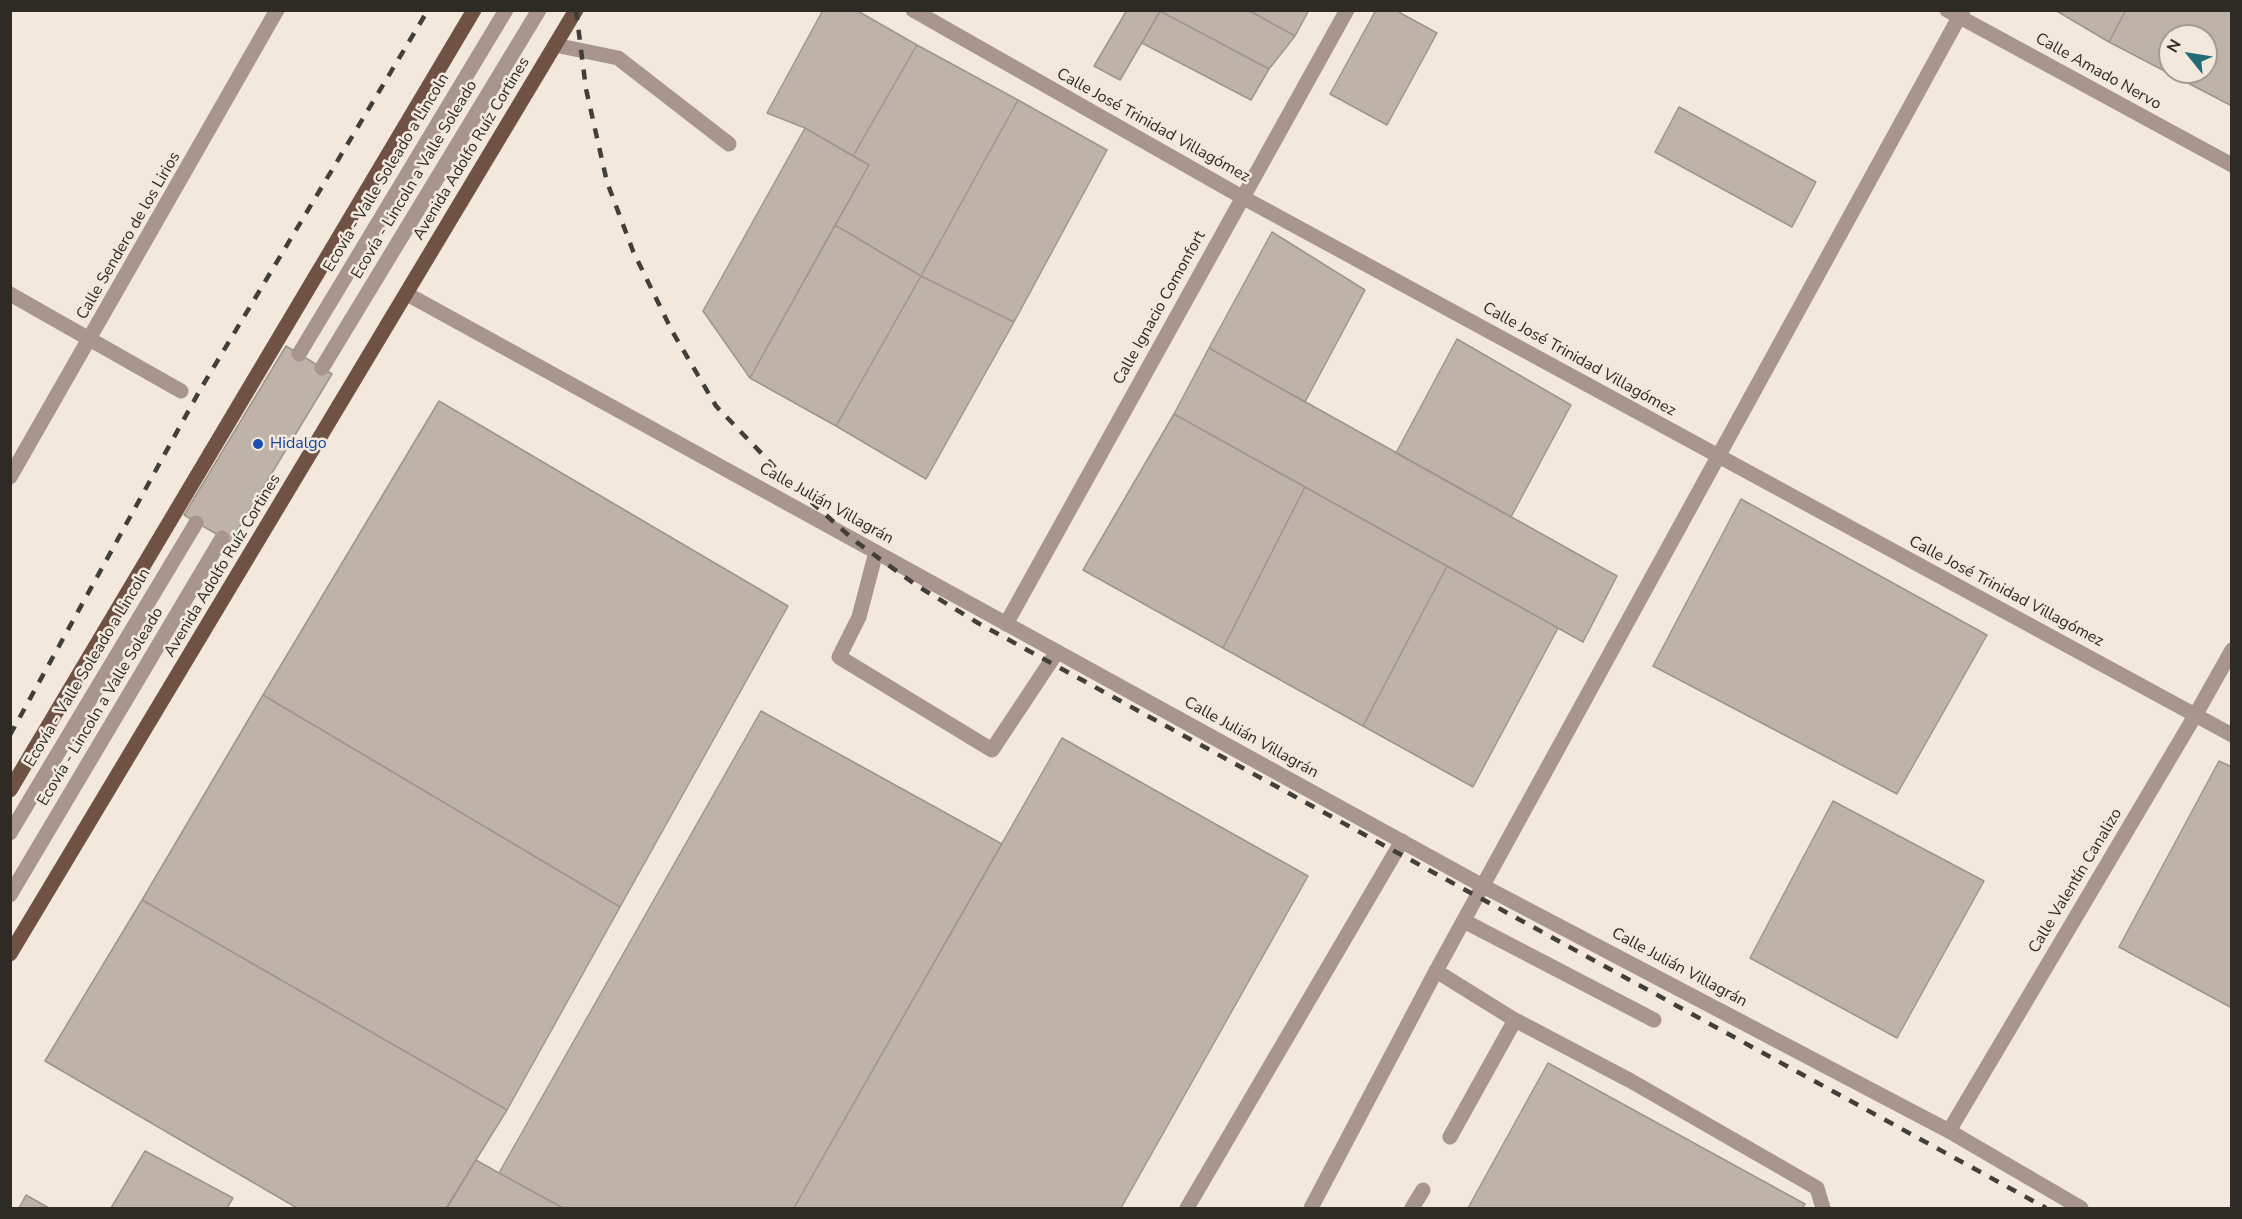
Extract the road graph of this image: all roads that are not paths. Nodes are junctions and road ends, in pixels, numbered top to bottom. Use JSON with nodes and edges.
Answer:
{"nodes":[{"id":1,"x":277,"y":10,"type":"edge"},
{"id":2,"x":474,"y":10,"type":"edge"},
{"id":3,"x":506,"y":10,"type":"edge"},
{"id":4,"x":539,"y":10,"type":"edge"},
{"id":5,"x":576,"y":10,"type":"edge"},
{"id":6,"x":913,"y":10,"type":"edge"},
{"id":7,"x":1347,"y":10,"type":"edge"},
{"id":8,"x":1956,"y":13,"type":"edge"},
{"id":9,"x":555,"y":45,"type":"junction"},
{"id":10,"x":729,"y":144,"type":"dead end"},
{"id":11,"x":2232,"y":165,"type":"edge"},
{"id":12,"x":1242,"y":196,"type":"junction"},
{"id":13,"x":10,"y":294,"type":"edge"},
{"id":14,"x":406,"y":294,"type":"junction"},
{"id":15,"x":90,"y":340,"type":"junction"},
{"id":16,"x":299,"y":354,"type":"dead end"},
{"id":17,"x":321,"y":368,"type":"dead end"},
{"id":18,"x":181,"y":391,"type":"dead end"},
{"id":19,"x":1719,"y":458,"type":"junction"},
{"id":20,"x":10,"y":477,"type":"edge"},
{"id":21,"x":195,"y":523,"type":"dead end"},
{"id":22,"x":222,"y":538,"type":"dead end"},
{"id":23,"x":876,"y":552,"type":"junction"},
{"id":24,"x":1006,"y":624,"type":"junction"},
{"id":25,"x":2232,"y":650,"type":"edge"},
{"id":26,"x":1058,"y":652,"type":"junction"},
{"id":27,"x":2196,"y":714,"type":"junction"},
{"id":28,"x":2232,"y":735,"type":"edge"},
{"id":29,"x":10,"y":790,"type":"edge"},
{"id":30,"x":10,"y":833,"type":"edge"},
{"id":31,"x":1402,"y":841,"type":"junction"},
{"id":32,"x":1483,"y":886,"type":"junction"},
{"id":33,"x":10,"y":895,"type":"edge"},
{"id":34,"x":1464,"y":921,"type":"junction"},
{"id":35,"x":10,"y":954,"type":"edge"},
{"id":36,"x":1436,"y":971,"type":"junction"},
{"id":37,"x":1515,"y":1020,"type":"junction"},
{"id":38,"x":1654,"y":1020,"type":"dead end"},
{"id":39,"x":1949,"y":1131,"type":"junction"},
{"id":40,"x":1450,"y":1137,"type":"dead end"},
{"id":41,"x":1423,"y":1190,"type":"dead end"},
{"id":42,"x":1187,"y":1209,"type":"edge"},
{"id":43,"x":1311,"y":1209,"type":"edge"},
{"id":44,"x":1412,"y":1209,"type":"edge"},
{"id":45,"x":1823,"y":1209,"type":"edge"},
{"id":46,"x":2081,"y":1209,"type":"edge"}],
"edges":[{"from":1,"to":15,"type":"street","name":"Calle Sendero de los Lirios"},
{"from":2,"to":29,"type":"main road"},
{"from":3,"to":16,"type":"street","name":"Ecovía - Valle Soleado a Lincoln"},
{"from":4,"to":17,"type":"street","name":"Ecovía - Lincoln a Valle Soleado"},
{"from":5,"to":9,"type":"main road","name":"Avenida Adolfo Ruíz Cortines"},
{"from":6,"to":12,"type":"street","name":"Calle José Trinidad Villagómez"},
{"from":7,"to":12,"type":"street","name":"Calle Ignacio Comonfort"},
{"from":8,"to":11,"type":"street","name":"Calle Amado Nervo"},
{"from":8,"to":19,"type":"street"},
{"from":9,"to":10,"type":"street"},
{"from":9,"to":14,"type":"main road","name":"Avenida Adolfo Ruíz Cortines"},
{"from":12,"to":19,"type":"street","name":"Calle José Trinidad Villagómez"},
{"from":12,"to":24,"type":"street","name":"Calle Ignacio Comonfort"},
{"from":13,"to":15,"type":"street"},
{"from":14,"to":23,"type":"street","name":"Calle Julián Villagrán"},
{"from":14,"to":35,"type":"main road","name":"Avenida Adolfo Ruíz Cortines"},
{"from":15,"to":18,"type":"street"},
{"from":15,"to":20,"type":"street","name":"Calle Sendero de los Lirios"},
{"from":19,"to":27,"type":"street","name":"Calle José Trinidad Villagómez"},
{"from":19,"to":32,"type":"street"},
{"from":21,"to":30,"type":"street","name":"Ecovía - Valle Soleado a Lincoln"},
{"from":22,"to":33,"type":"street","name":"Ecovía - Lincoln a Valle Soleado"},
{"from":23,"to":24,"type":"street","name":"Calle Julián Villagrán"},
{"from":23,"to":26,"type":"street"},
{"from":24,"to":26,"type":"street","name":"Calle Julián Villagrán"},
{"from":25,"to":27,"type":"street","name":"Calle Valentín Canalizo"},
{"from":26,"to":31,"type":"street","name":"Calle Julián Villagrán"},
{"from":27,"to":28,"type":"street","name":"Calle José Trinidad Villagómez"},
{"from":27,"to":39,"type":"street","name":"Calle Valentín Canalizo"},
{"from":31,"to":32,"type":"street","name":"Calle Julián Villagrán"},
{"from":31,"to":42,"type":"street"},
{"from":32,"to":34,"type":"street"},
{"from":32,"to":39,"type":"street","name":"Calle Julián Villagrán"},
{"from":34,"to":36,"type":"street"},
{"from":34,"to":38,"type":"street"},
{"from":36,"to":37,"type":"street"},
{"from":36,"to":43,"type":"street"},
{"from":37,"to":40,"type":"street"},
{"from":37,"to":45,"type":"street"},
{"from":39,"to":46,"type":"street","name":"Calle Julián Villagrán"},
{"from":41,"to":44,"type":"street"}]}
